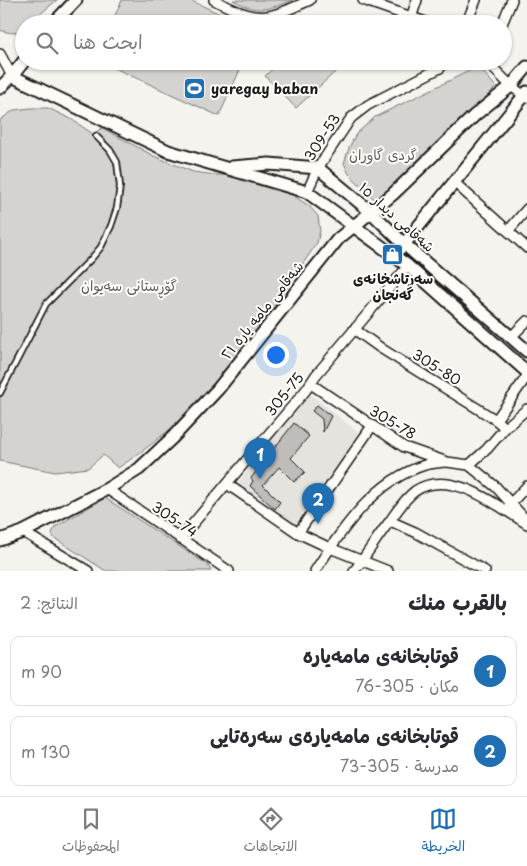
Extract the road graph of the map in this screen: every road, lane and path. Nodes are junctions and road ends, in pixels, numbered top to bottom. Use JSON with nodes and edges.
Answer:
{"nodes":[{"id":1,"x":76,"y":0,"type":"edge"},
{"id":2,"x":214,"y":0,"type":"edge"},
{"id":3,"x":310,"y":0,"type":"edge"},
{"id":4,"x":417,"y":0,"type":"edge"},
{"id":5,"x":476,"y":0,"type":"edge"},
{"id":6,"x":512,"y":0,"type":"edge"},
{"id":7,"x":367,"y":1,"type":"edge"},
{"id":8,"x":62,"y":15,"type":"edge"},
{"id":9,"x":251,"y":15,"type":"edge"},
{"id":10,"x":276,"y":15,"type":"edge"},
{"id":11,"x":403,"y":15,"type":"edge"},
{"id":12,"x":412,"y":15,"type":"edge"},
{"id":13,"x":470,"y":15,"type":"edge"},
{"id":14,"x":506,"y":15,"type":"edge"},
{"id":15,"x":0,"y":54,"type":"edge"},
{"id":16,"x":527,"y":67,"type":"edge"},
{"id":17,"x":17,"y":70,"type":"edge"},
{"id":18,"x":436,"y":70,"type":"edge"},
{"id":19,"x":495,"y":70,"type":"edge"},
{"id":20,"x":12,"y":76,"type":"junction"},
{"id":21,"x":512,"y":86,"type":"junction"},
{"id":22,"x":0,"y":88,"type":"edge"},
{"id":23,"x":526,"y":95,"type":"edge"},
{"id":24,"x":96,"y":136,"type":"dead end"},
{"id":25,"x":223,"y":168,"type":"junction"},
{"id":26,"x":318,"y":168,"type":"junction"},
{"id":27,"x":455,"y":182,"type":"junction"},
{"id":28,"x":307,"y":192,"type":"junction"},
{"id":29,"x":527,"y":208,"type":"edge"},
{"id":30,"x":371,"y":212,"type":"junction"},
{"id":31,"x":354,"y":227,"type":"junction"},
{"id":32,"x":508,"y":231,"type":"junction"},
{"id":33,"x":404,"y":244,"type":"junction"},
{"id":34,"x":527,"y":248,"type":"edge"},
{"id":35,"x":395,"y":256,"type":"junction"},
{"id":36,"x":408,"y":266,"type":"junction"},
{"id":37,"x":527,"y":321,"type":"edge"},
{"id":38,"x":354,"y":329,"type":"junction"},
{"id":39,"x":510,"y":338,"type":"junction"},
{"id":40,"x":527,"y":350,"type":"edge"},
{"id":41,"x":527,"y":372,"type":"edge"},
{"id":42,"x":527,"y":376,"type":"edge"},
{"id":43,"x":311,"y":384,"type":"junction"},
{"id":44,"x":0,"y":393,"type":"edge"},
{"id":45,"x":527,"y":409,"type":"edge"},
{"id":46,"x":496,"y":420,"type":"junction"},
{"id":47,"x":372,"y":426,"type":"junction"},
{"id":48,"x":505,"y":428,"type":"junction"},
{"id":49,"x":447,"y":462,"type":"junction"},
{"id":50,"x":469,"y":465,"type":"junction"},
{"id":51,"x":226,"y":484,"type":"junction"},
{"id":52,"x":527,"y":486,"type":"edge"},
{"id":53,"x":107,"y":489,"type":"junction"},
{"id":54,"x":511,"y":503,"type":"junction"},
{"id":55,"x":390,"y":521,"type":"junction"},
{"id":56,"x":527,"y":522,"type":"edge"},
{"id":57,"x":24,"y":532,"type":"junction"},
{"id":58,"x":298,"y":533,"type":"junction"},
{"id":59,"x":180,"y":538,"type":"junction"},
{"id":60,"x":0,"y":540,"type":"edge"},
{"id":61,"x":330,"y":548,"type":"junction"},
{"id":62,"x":362,"y":561,"type":"junction"},
{"id":63,"x":218,"y":568,"type":"edge"},
{"id":64,"x":88,"y":571,"type":"edge"},
{"id":65,"x":229,"y":571,"type":"edge"},
{"id":66,"x":315,"y":571,"type":"edge"},
{"id":67,"x":354,"y":571,"type":"edge"},
{"id":68,"x":371,"y":571,"type":"edge"},
{"id":69,"x":388,"y":571,"type":"edge"},
{"id":70,"x":485,"y":571,"type":"edge"}],
"edges":[{"from":1,"to":8,"type":"street"},
{"from":2,"to":9,"type":"street"},
{"from":3,"to":10,"type":"street"},
{"from":4,"to":12,"type":"street"},
{"from":5,"to":13,"type":"street"},
{"from":6,"to":14,"type":"street"},
{"from":7,"to":11,"type":"street"},
{"from":15,"to":20,"type":"street"},
{"from":16,"to":21,"type":"street","name":"شەقامی مامە یارە ٢١"},
{"from":17,"to":20,"type":"street"},
{"from":18,"to":26,"type":"street","name":"309-53"},
{"from":19,"to":21,"type":"street"},
{"from":20,"to":22,"type":"street"},
{"from":20,"to":25,"type":"street","name":"شەقامی دیدار ١٥"},
{"from":21,"to":23,"type":"street"},
{"from":21,"to":30,"type":"street","name":"شەقامی مامە یارە ٢١"},
{"from":23,"to":27,"type":"street"},
{"from":24,"to":44,"type":"lane"},
{"from":25,"to":26,"type":"street","name":"شەقامی دیدار ١٥"},
{"from":25,"to":28,"type":"street","name":"شەقامی دیدار ١٥"},
{"from":26,"to":28,"type":"street","name":"309-53"},
{"from":26,"to":30,"type":"street","name":"شەقامی دیدار ١٥"},
{"from":27,"to":32,"type":"street"},
{"from":27,"to":33,"type":"street"},
{"from":28,"to":31,"type":"street","name":"شەقامی دیدار ١٥"},
{"from":29,"to":32,"type":"street"},
{"from":30,"to":31,"type":"street","name":"شەقامی مامە یارە ٢١"},
{"from":30,"to":33,"type":"street","name":"شەقامی دیدار ١٥"},
{"from":31,"to":35,"type":"street","name":"شەقامی دیدار ١٥"},
{"from":31,"to":53,"type":"street","name":"شەقامی مامە یارە ٢١"},
{"from":32,"to":34,"type":"street"},
{"from":33,"to":35,"type":"street"},
{"from":33,"to":39,"type":"street","name":"شەقامی دیدار ١٥"},
{"from":35,"to":36,"type":"street","name":"شەقامی دیدار ١٥"},
{"from":36,"to":38,"type":"street","name":"305-75"},
{"from":36,"to":41,"type":"street","name":"شەقامی دیدار ١٥"},
{"from":37,"to":39,"type":"street"},
{"from":38,"to":43,"type":"street","name":"305-75"},
{"from":38,"to":46,"type":"street","name":"305-80"},
{"from":39,"to":40,"type":"street","name":"شەقامی دیدار ١٥"},
{"from":42,"to":46,"type":"street"},
{"from":43,"to":47,"type":"street","name":"305-78"},
{"from":43,"to":51,"type":"street","name":"305-75"},
{"from":45,"to":48,"type":"street"},
{"from":46,"to":48,"type":"street","name":"305-80"},
{"from":47,"to":49,"type":"street","name":"305-78"},
{"from":47,"to":58,"type":"street"},
{"from":48,"to":50,"type":"street"},
{"from":49,"to":50,"type":"street","name":"305-78"},
{"from":49,"to":61,"type":"street"},
{"from":50,"to":54,"type":"street"},
{"from":51,"to":58,"type":"street"},
{"from":51,"to":59,"type":"street","name":"305-75"},
{"from":52,"to":54,"type":"street"},
{"from":53,"to":57,"type":"street","name":"شەقامی مامە یارە ٢١"},
{"from":53,"to":59,"type":"street","name":"305-74"},
{"from":54,"to":56,"type":"street"},
{"from":55,"to":56,"type":"street"},
{"from":55,"to":62,"type":"street"},
{"from":55,"to":70,"type":"street"},
{"from":57,"to":60,"type":"street","name":"شەقامی مامە یارە ٢١"},
{"from":57,"to":64,"type":"street"},
{"from":58,"to":61,"type":"street"},
{"from":59,"to":63,"type":"street","name":"305-74"},
{"from":61,"to":62,"type":"street"},
{"from":61,"to":66,"type":"street"},
{"from":62,"to":67,"type":"street"},
{"from":62,"to":68,"type":"street"},
{"from":62,"to":69,"type":"street"},
{"from":63,"to":65,"type":"street","name":"305-74"}]}
